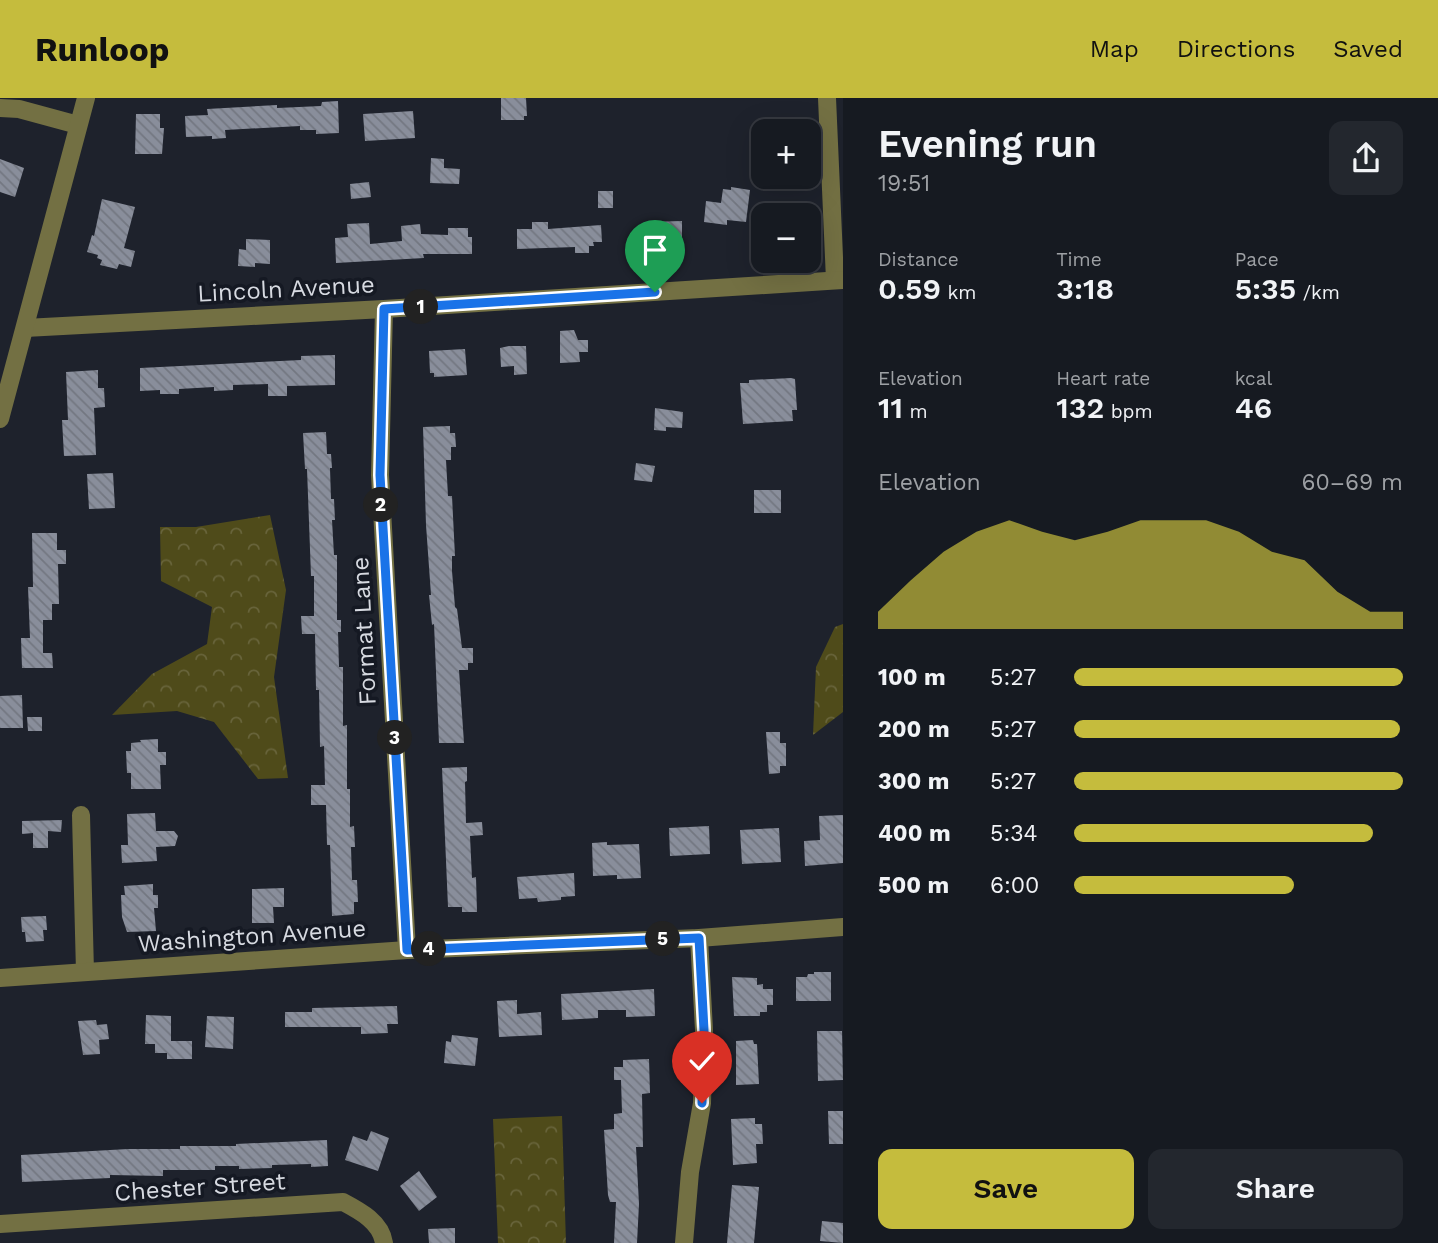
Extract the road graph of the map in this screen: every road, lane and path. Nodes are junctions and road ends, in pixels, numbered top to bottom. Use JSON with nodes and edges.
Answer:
{"nodes":[{"id":1,"x":86,"y":98,"type":"edge"},
{"id":2,"x":827,"y":98,"type":"edge"},
{"id":3,"x":0,"y":108,"type":"edge"},
{"id":4,"x":78,"y":125,"type":"junction"},
{"id":5,"x":839,"y":280,"type":"edge"},
{"id":6,"x":384,"y":309,"type":"junction"},
{"id":7,"x":25,"y":328,"type":"junction"},
{"id":8,"x":0,"y":419,"type":"edge"},
{"id":9,"x":81,"y":815,"type":"dead end"},
{"id":10,"x":843,"y":927,"type":"edge"},
{"id":11,"x":699,"y":938,"type":"junction"},
{"id":12,"x":407,"y":950,"type":"junction"},
{"id":13,"x":85,"y":972,"type":"junction"},
{"id":14,"x":0,"y":978,"type":"edge"},
{"id":15,"x":0,"y":1224,"type":"edge"},
{"id":16,"x":384,"y":1243,"type":"edge"},
{"id":17,"x":684,"y":1243,"type":"edge"}],
"edges":[{"from":1,"to":4,"type":"street"},
{"from":2,"to":5,"type":"street"},
{"from":3,"to":4,"type":"street"},
{"from":4,"to":7,"type":"street"},
{"from":5,"to":6,"type":"street","name":"Lincoln Avenue"},
{"from":6,"to":7,"type":"street","name":"Lincoln Avenue"},
{"from":6,"to":12,"type":"street","name":"Format Lane"},
{"from":7,"to":8,"type":"street"},
{"from":9,"to":13,"type":"street"},
{"from":10,"to":11,"type":"street","name":"Washington Avenue"},
{"from":11,"to":12,"type":"street","name":"Washington Avenue"},
{"from":11,"to":17,"type":"street"},
{"from":12,"to":13,"type":"street","name":"Washington Avenue"},
{"from":13,"to":14,"type":"street","name":"Washington Avenue"},
{"from":15,"to":16,"type":"street","name":"Chester Street"}]}
